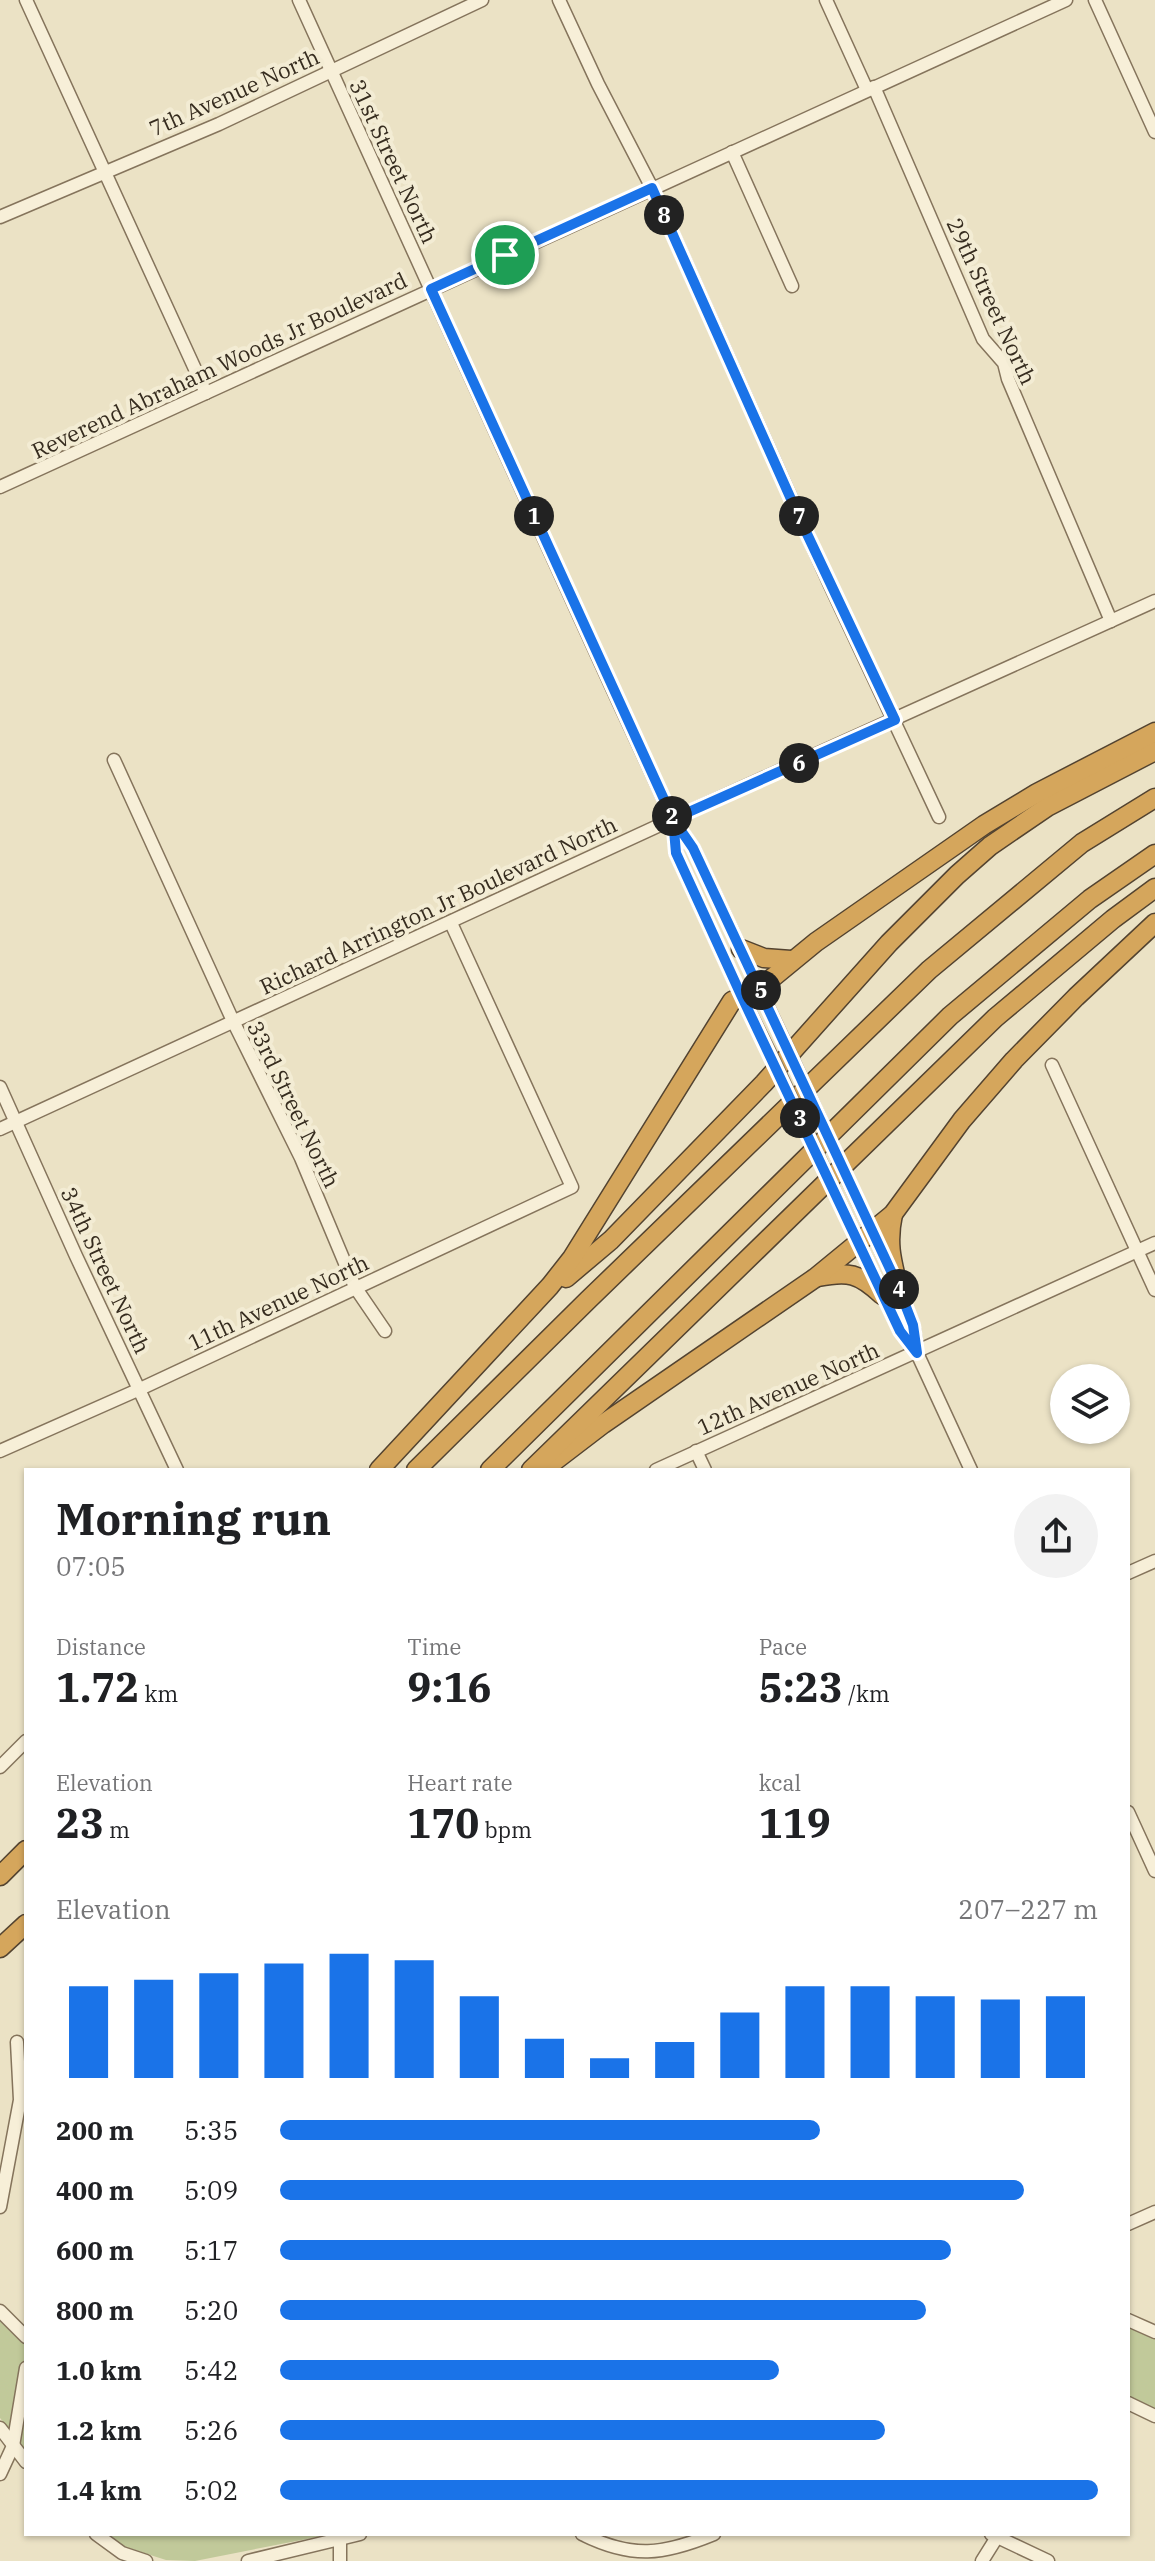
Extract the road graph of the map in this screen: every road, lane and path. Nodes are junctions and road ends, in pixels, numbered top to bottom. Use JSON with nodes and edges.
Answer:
{"nodes":[{"id":1,"x":26,"y":0,"type":"edge"},
{"id":2,"x":299,"y":0,"type":"edge"},
{"id":3,"x":482,"y":0,"type":"edge"},
{"id":4,"x":559,"y":0,"type":"edge"},
{"id":5,"x":826,"y":0,"type":"edge"},
{"id":6,"x":1066,"y":0,"type":"edge"},
{"id":7,"x":1095,"y":0,"type":"edge"},
{"id":8,"x":331,"y":70,"type":"junction"},
{"id":9,"x":870,"y":89,"type":"junction"},
{"id":10,"x":1155,"y":132,"type":"edge"},
{"id":11,"x":732,"y":152,"type":"junction"},
{"id":12,"x":104,"y":171,"type":"junction"},
{"id":13,"x":652,"y":188,"type":"junction"},
{"id":14,"x":0,"y":217,"type":"edge"},
{"id":15,"x":792,"y":286,"type":"dead end"},
{"id":16,"x":431,"y":289,"type":"junction"},
{"id":17,"x":206,"y":393,"type":"junction"},
{"id":18,"x":0,"y":487,"type":"edge"},
{"id":19,"x":1155,"y":601,"type":"edge"},
{"id":20,"x":1111,"y":621,"type":"junction"},
{"id":21,"x":895,"y":720,"type":"junction"},
{"id":22,"x":1155,"y":732,"type":"edge"},
{"id":23,"x":1155,"y":751,"type":"edge"},
{"id":24,"x":114,"y":760,"type":"dead end"},
{"id":25,"x":1155,"y":798,"type":"edge"},
{"id":26,"x":939,"y":817,"type":"dead end"},
{"id":27,"x":673,"y":819,"type":"junction"},
{"id":28,"x":1155,"y":854,"type":"edge"},
{"id":29,"x":1155,"y":888,"type":"edge"},
{"id":30,"x":451,"y":923,"type":"junction"},
{"id":31,"x":1155,"y":923,"type":"edge"},
{"id":32,"x":741,"y":949,"type":"junction"},
{"id":33,"x":791,"y":960,"type":"junction"},
{"id":34,"x":760,"y":988,"type":"junction"},
{"id":35,"x":741,"y":995,"type":"junction"},
{"id":36,"x":233,"y":1021,"type":"junction"},
{"id":37,"x":1052,"y":1065,"type":"dead end"},
{"id":38,"x":0,"y":1087,"type":"edge"},
{"id":39,"x":16,"y":1122,"type":"junction"},
{"id":40,"x":0,"y":1129,"type":"edge"},
{"id":41,"x":893,"y":1214,"type":"junction"},
{"id":42,"x":865,"y":1236,"type":"junction"},
{"id":43,"x":1155,"y":1243,"type":"edge"},
{"id":44,"x":1137,"y":1251,"type":"junction"},
{"id":45,"x":815,"y":1278,"type":"junction"},
{"id":46,"x":355,"y":1287,"type":"junction"},
{"id":47,"x":890,"y":1290,"type":"junction"},
{"id":48,"x":1155,"y":1290,"type":"edge"},
{"id":49,"x":528,"y":1310,"type":"junction"},
{"id":50,"x":385,"y":1331,"type":"dead end"},
{"id":51,"x":917,"y":1353,"type":"junction"},
{"id":52,"x":140,"y":1389,"type":"junction"},
{"id":53,"x":0,"y":1451,"type":"edge"},
{"id":54,"x":696,"y":1451,"type":"junction"},
{"id":55,"x":176,"y":1468,"type":"edge"},
{"id":56,"x":381,"y":1468,"type":"edge"},
{"id":57,"x":418,"y":1468,"type":"edge"},
{"id":58,"x":492,"y":1468,"type":"edge"},
{"id":59,"x":533,"y":1468,"type":"edge"},
{"id":60,"x":547,"y":1468,"type":"edge"},
{"id":61,"x":660,"y":1468,"type":"edge"},
{"id":62,"x":704,"y":1468,"type":"edge"},
{"id":63,"x":970,"y":1468,"type":"edge"},
{"id":64,"x":1155,"y":1561,"type":"edge"},
{"id":65,"x":1130,"y":1572,"type":"edge"},
{"id":66,"x":24,"y":1743,"type":"edge"},
{"id":67,"x":0,"y":1767,"type":"edge"},
{"id":68,"x":1130,"y":1816,"type":"edge"},
{"id":69,"x":24,"y":1852,"type":"edge"},
{"id":70,"x":1155,"y":1871,"type":"edge"},
{"id":71,"x":0,"y":1876,"type":"edge"},
{"id":72,"x":24,"y":1926,"type":"edge"},
{"id":73,"x":0,"y":1948,"type":"edge"},
{"id":74,"x":17,"y":2042,"type":"dead end"},
{"id":75,"x":3,"y":2179,"type":"edge"},
{"id":76,"x":0,"y":2207,"type":"edge"},
{"id":77,"x":1155,"y":2212,"type":"edge"},
{"id":78,"x":1130,"y":2223,"type":"edge"},
{"id":79,"x":0,"y":2311,"type":"edge"},
{"id":80,"x":1130,"y":2321,"type":"edge"},
{"id":81,"x":1155,"y":2332,"type":"edge"},
{"id":82,"x":24,"y":2335,"type":"edge"},
{"id":83,"x":24,"y":2380,"type":"edge"},
{"id":84,"x":1130,"y":2404,"type":"edge"},
{"id":85,"x":1155,"y":2416,"type":"edge"},
{"id":86,"x":0,"y":2428,"type":"edge"},
{"id":87,"x":13,"y":2446,"type":"junction"},
{"id":88,"x":24,"y":2460,"type":"edge"},
{"id":89,"x":0,"y":2474,"type":"edge"},
{"id":90,"x":99,"y":2536,"type":"edge"},
{"id":91,"x":340,"y":2536,"type":"edge"},
{"id":92,"x":586,"y":2536,"type":"edge"},
{"id":93,"x":711,"y":2536,"type":"edge"},
{"id":94,"x":994,"y":2536,"type":"edge"},
{"id":95,"x":996,"y":2536,"type":"edge"},
{"id":96,"x":680,"y":2554,"type":"edge"},
{"id":97,"x":146,"y":2561,"type":"edge"},
{"id":98,"x":248,"y":2561,"type":"edge"},
{"id":99,"x":340,"y":2561,"type":"edge"},
{"id":100,"x":982,"y":2561,"type":"edge"},
{"id":101,"x":1048,"y":2561,"type":"edge"}],
"edges":[{"from":1,"to":12,"type":"street"},
{"from":2,"to":8,"type":"street","name":"31st Street North"},
{"from":3,"to":8,"type":"street","name":"7th Avenue North"},
{"from":4,"to":13,"type":"street"},
{"from":5,"to":9,"type":"street","name":"29th Street North"},
{"from":6,"to":9,"type":"street","name":"Reverend Abraham Woods Jr Boulevard"},
{"from":7,"to":10,"type":"street"},
{"from":8,"to":12,"type":"street","name":"7th Avenue North"},
{"from":8,"to":16,"type":"street","name":"31st Street North"},
{"from":9,"to":11,"type":"street","name":"Reverend Abraham Woods Jr Boulevard"},
{"from":9,"to":20,"type":"street","name":"29th Street North"},
{"from":11,"to":13,"type":"street","name":"Reverend Abraham Woods Jr Boulevard"},
{"from":11,"to":15,"type":"street"},
{"from":12,"to":14,"type":"street","name":"7th Avenue North"},
{"from":12,"to":17,"type":"street"},
{"from":13,"to":16,"type":"street","name":"Reverend Abraham Woods Jr Boulevard"},
{"from":13,"to":21,"type":"street"},
{"from":16,"to":17,"type":"street","name":"Reverend Abraham Woods Jr Boulevard"},
{"from":16,"to":27,"type":"street","name":"31st Street North"},
{"from":17,"to":18,"type":"street","name":"Reverend Abraham Woods Jr Boulevard"},
{"from":19,"to":20,"type":"street","name":"Richard Arrington Jr Boulevard North"},
{"from":20,"to":21,"type":"street","name":"Richard Arrington Jr Boulevard North"},
{"from":21,"to":26,"type":"street"},
{"from":21,"to":27,"type":"street","name":"Richard Arrington Jr Boulevard North"},
{"from":22,"to":33,"type":"highway"},
{"from":23,"to":49,"type":"highway"},
{"from":24,"to":36,"type":"street","name":"33rd Street North"},
{"from":25,"to":57,"type":"highway"},
{"from":27,"to":30,"type":"street","name":"Richard Arrington Jr Boulevard North"},
{"from":27,"to":32,"type":"street","name":"31st Street North"},
{"from":27,"to":35,"type":"street","name":"31st Street North"},
{"from":28,"to":58,"type":"highway"},
{"from":29,"to":59,"type":"highway"},
{"from":30,"to":36,"type":"street","name":"Richard Arrington Jr Boulevard North"},
{"from":30,"to":46,"type":"street","name":"11th Avenue North"},
{"from":31,"to":41,"type":"highway"},
{"from":32,"to":33,"type":"highway"},
{"from":32,"to":34,"type":"street","name":"31st Street North"},
{"from":33,"to":34,"type":"highway"},
{"from":34,"to":35,"type":"highway"},
{"from":34,"to":42,"type":"street","name":"31st Street North","bridge":true},
{"from":35,"to":42,"type":"street","name":"31st Street North","bridge":true},
{"from":35,"to":49,"type":"highway"},
{"from":36,"to":39,"type":"street","name":"Richard Arrington Jr Boulevard North"},
{"from":36,"to":46,"type":"street","name":"33rd Street North"},
{"from":37,"to":44,"type":"street"},
{"from":38,"to":39,"type":"street","name":"34th Street North"},
{"from":39,"to":40,"type":"street","name":"Richard Arrington Jr Boulevard North"},
{"from":39,"to":52,"type":"street","name":"34th Street North"},
{"from":41,"to":42,"type":"highway"},
{"from":41,"to":47,"type":"highway"},
{"from":42,"to":45,"type":"highway"},
{"from":42,"to":47,"type":"street","name":"31st Street North"},
{"from":43,"to":44,"type":"street","name":"12th Avenue North"},
{"from":44,"to":48,"type":"street"},
{"from":44,"to":51,"type":"street","name":"12th Avenue North"},
{"from":45,"to":47,"type":"highway"},
{"from":45,"to":60,"type":"highway"},
{"from":46,"to":50,"type":"street","name":"33rd Street North"},
{"from":46,"to":52,"type":"street","name":"11th Avenue North"},
{"from":47,"to":51,"type":"street","name":"31st Street North"},
{"from":49,"to":56,"type":"highway"},
{"from":51,"to":54,"type":"street","name":"12th Avenue North"},
{"from":51,"to":63,"type":"street","name":"31st Street North"},
{"from":52,"to":53,"type":"street","name":"11th Avenue North"},
{"from":52,"to":55,"type":"street","name":"34th Street North"},
{"from":54,"to":61,"type":"street","name":"12th Avenue North"},
{"from":54,"to":62,"type":"street"},
{"from":64,"to":65,"type":"street"},
{"from":66,"to":67,"type":"street"},
{"from":68,"to":70,"type":"street"},
{"from":69,"to":71,"type":"highway"},
{"from":72,"to":73,"type":"highway"},
{"from":74,"to":75,"type":"street"},
{"from":75,"to":76,"type":"street"},
{"from":77,"to":78,"type":"street"},
{"from":79,"to":82,"type":"street"},
{"from":80,"to":81,"type":"street"},
{"from":83,"to":87,"type":"street"},
{"from":84,"to":85,"type":"street"},
{"from":86,"to":87,"type":"street"},
{"from":87,"to":88,"type":"street"},
{"from":87,"to":89,"type":"street"},
{"from":90,"to":97,"type":"street"},
{"from":91,"to":98,"type":"street"},
{"from":91,"to":99,"type":"street"},
{"from":92,"to":96,"type":"street"},
{"from":93,"to":96,"type":"street"},
{"from":94,"to":100,"type":"street"},
{"from":95,"to":101,"type":"street"}]}
